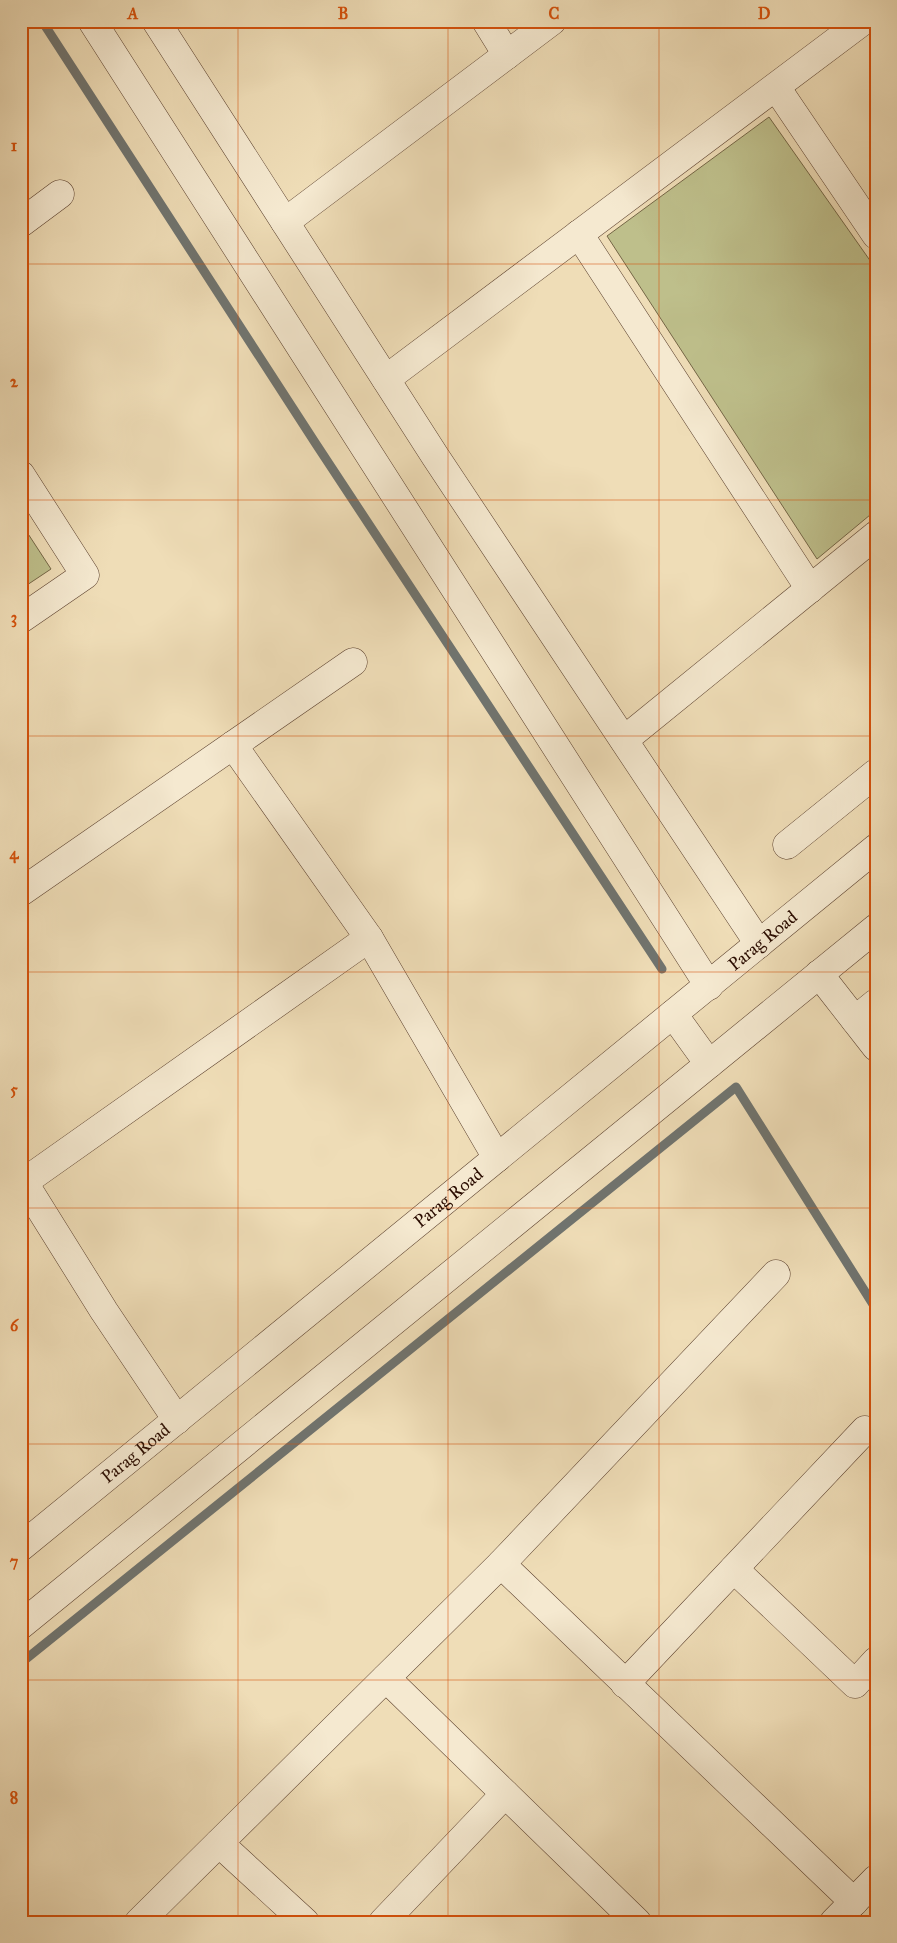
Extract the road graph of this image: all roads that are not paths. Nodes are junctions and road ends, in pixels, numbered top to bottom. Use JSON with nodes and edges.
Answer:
{"nodes":[{"id":1,"x":92,"y":21,"type":"edge"},
{"id":2,"x":156,"y":21,"type":"edge"},
{"id":3,"x":486,"y":21,"type":"edge"},
{"id":4,"x":552,"y":21,"type":"edge"},
{"id":5,"x":863,"y":21,"type":"edge"},
{"id":6,"x":507,"y":55,"type":"junction"},
{"id":7,"x":776,"y":86,"type":"junction"},
{"id":8,"x":60,"y":194,"type":"dead end"},
{"id":9,"x":285,"y":222,"type":"junction"},
{"id":10,"x":21,"y":223,"type":"edge"},
{"id":11,"x":579,"y":234,"type":"junction"},
{"id":12,"x":876,"y":235,"type":"edge"},
{"id":13,"x":386,"y":379,"type":"junction"},
{"id":14,"x":21,"y":475,"type":"edge"},
{"id":15,"x":876,"y":535,"type":"edge"},
{"id":16,"x":810,"y":588,"type":"junction"},
{"id":17,"x":21,"y":618,"type":"edge"},
{"id":18,"x":353,"y":662,"type":"dead end"},
{"id":19,"x":624,"y":740,"type":"junction"},
{"id":20,"x":233,"y":745,"type":"junction"},
{"id":21,"x":876,"y":773,"type":"edge"},
{"id":22,"x":787,"y":845,"type":"dead end"},
{"id":23,"x":876,"y":848,"type":"edge"},
{"id":24,"x":21,"y":892,"type":"edge"},
{"id":25,"x":876,"y":928,"type":"edge"},
{"id":26,"x":370,"y":938,"type":"junction"},
{"id":27,"x":759,"y":944,"type":"junction"},
{"id":28,"x":709,"y":986,"type":"junction"},
{"id":29,"x":836,"y":996,"type":"junction"},
{"id":30,"x":876,"y":1003,"type":"edge"},
{"id":31,"x":674,"y":1014,"type":"junction"},
{"id":32,"x":876,"y":1047,"type":"edge"},
{"id":33,"x":709,"y":1064,"type":"junction"},
{"id":34,"x":498,"y":1158,"type":"junction"},
{"id":35,"x":22,"y":1180,"type":"edge"},
{"id":36,"x":776,"y":1274,"type":"dead end"},
{"id":37,"x":177,"y":1420,"type":"junction"},
{"id":38,"x":865,"y":1430,"type":"dead end"},
{"id":39,"x":23,"y":1541,"type":"edge"},
{"id":40,"x":501,"y":1564,"type":"junction"},
{"id":41,"x":734,"y":1569,"type":"junction"},
{"id":42,"x":21,"y":1625,"type":"edge"},
{"id":43,"x":876,"y":1661,"type":"edge"},
{"id":44,"x":386,"y":1678,"type":"junction"},
{"id":45,"x":625,"y":1684,"type":"junction"},
{"id":46,"x":505,"y":1794,"type":"junction"},
{"id":47,"x":219,"y":1843,"type":"junction"},
{"id":48,"x":876,"y":1879,"type":"edge"},
{"id":49,"x":854,"y":1902,"type":"junction"},
{"id":50,"x":621,"y":1916,"type":"edge"},
{"id":51,"x":139,"y":1922,"type":"edge"},
{"id":52,"x":305,"y":1922,"type":"edge"},
{"id":53,"x":383,"y":1922,"type":"edge"},
{"id":54,"x":834,"y":1922,"type":"edge"}],
"edges":[{"from":1,"to":28,"type":"street"},
{"from":2,"to":9,"type":"street"},
{"from":3,"to":6,"type":"street"},
{"from":4,"to":6,"type":"street"},
{"from":5,"to":7,"type":"street"},
{"from":6,"to":9,"type":"street"},
{"from":7,"to":11,"type":"street"},
{"from":7,"to":12,"type":"street"},
{"from":8,"to":10,"type":"street"},
{"from":9,"to":13,"type":"street"},
{"from":11,"to":13,"type":"street"},
{"from":11,"to":16,"type":"street"},
{"from":13,"to":19,"type":"street"},
{"from":14,"to":17,"type":"street"},
{"from":15,"to":16,"type":"street"},
{"from":16,"to":19,"type":"street"},
{"from":18,"to":20,"type":"street"},
{"from":19,"to":27,"type":"street"},
{"from":20,"to":24,"type":"street"},
{"from":20,"to":26,"type":"street"},
{"from":21,"to":22,"type":"street"},
{"from":23,"to":27,"type":"street","name":"Parag Road"},
{"from":25,"to":29,"type":"street"},
{"from":26,"to":34,"type":"street"},
{"from":26,"to":35,"type":"street"},
{"from":27,"to":28,"type":"street","name":"Parag Road"},
{"from":28,"to":31,"type":"street","name":"Parag Road"},
{"from":29,"to":30,"type":"street"},
{"from":29,"to":32,"type":"street"},
{"from":29,"to":33,"type":"street"},
{"from":31,"to":33,"type":"street"},
{"from":31,"to":34,"type":"street","name":"Parag Road"},
{"from":33,"to":42,"type":"street"},
{"from":34,"to":37,"type":"street","name":"Parag Road"},
{"from":35,"to":37,"type":"street"},
{"from":36,"to":40,"type":"street"},
{"from":37,"to":39,"type":"street","name":"Parag Road"},
{"from":38,"to":41,"type":"street"},
{"from":40,"to":44,"type":"street"},
{"from":40,"to":45,"type":"street"},
{"from":41,"to":43,"type":"street"},
{"from":41,"to":45,"type":"street"},
{"from":44,"to":46,"type":"street"},
{"from":44,"to":47,"type":"street"},
{"from":45,"to":49,"type":"street"},
{"from":46,"to":50,"type":"street"},
{"from":46,"to":53,"type":"street"},
{"from":47,"to":51,"type":"street"},
{"from":47,"to":52,"type":"street"},
{"from":48,"to":49,"type":"street"},
{"from":49,"to":54,"type":"street"}]}
